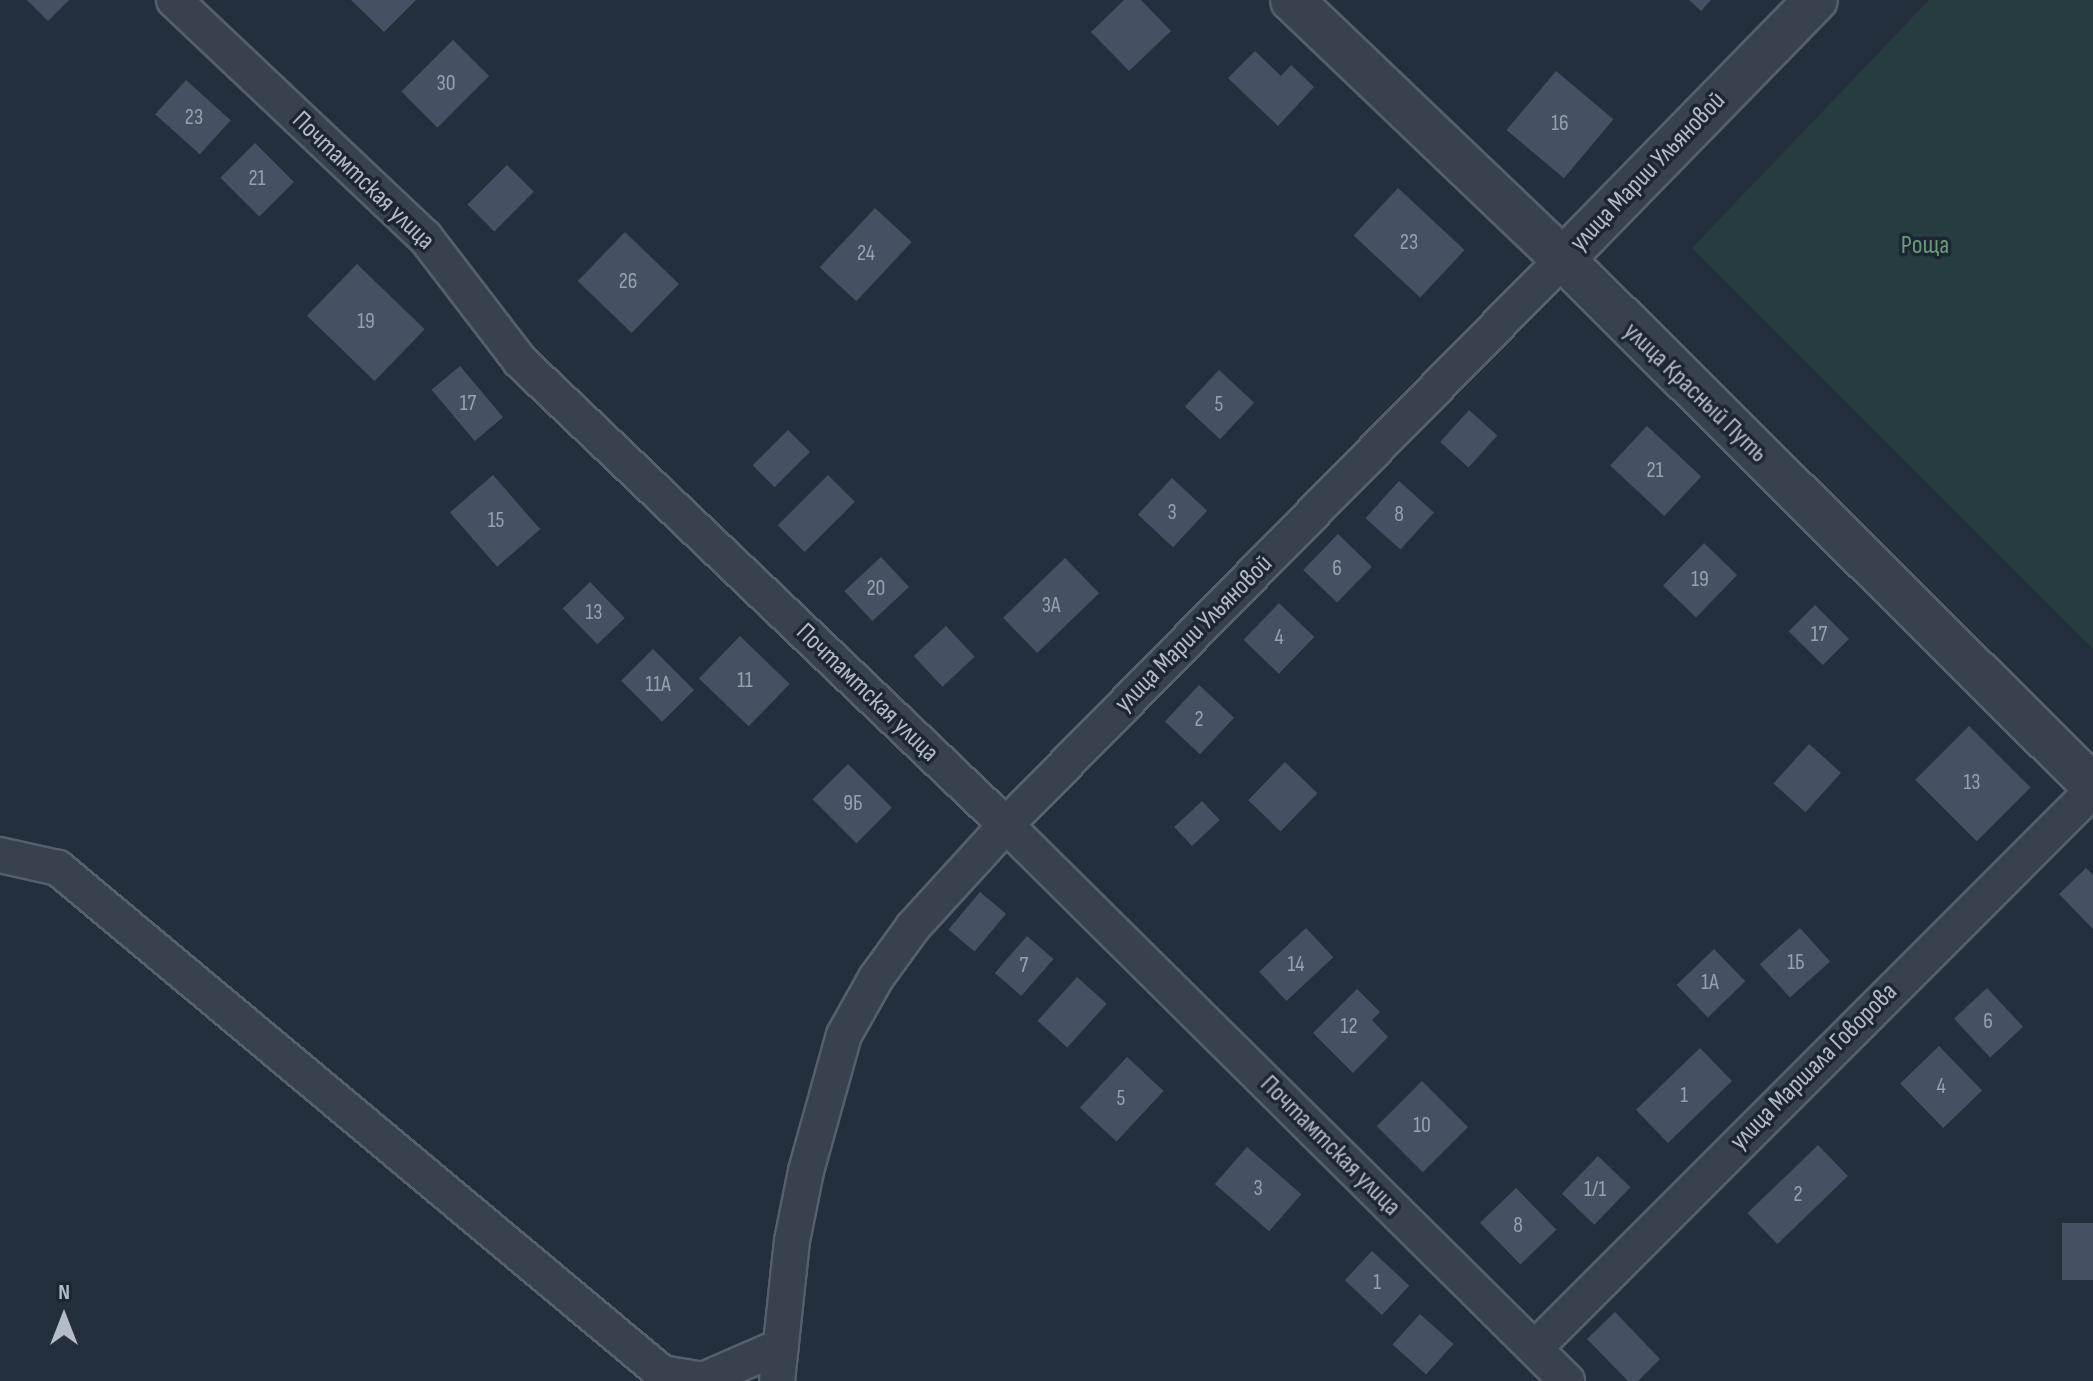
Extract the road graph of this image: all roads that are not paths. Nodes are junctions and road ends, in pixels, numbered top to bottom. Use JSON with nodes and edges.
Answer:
{"nodes":[{"id":1,"x":174,"y":0,"type":"edge"},
{"id":2,"x":1292,"y":0,"type":"edge"},
{"id":3,"x":1816,"y":0,"type":"edge"},
{"id":4,"x":1563,"y":259,"type":"junction"},
{"id":5,"x":2092,"y":788,"type":"edge"},
{"id":6,"x":1006,"y":825,"type":"junction"},
{"id":7,"x":0,"y":855,"type":"edge"},
{"id":8,"x":781,"y":1346,"type":"junction"},
{"id":9,"x":1535,"y":1348,"type":"junction"},
{"id":10,"x":777,"y":1381,"type":"edge"},
{"id":11,"x":1567,"y":1381,"type":"edge"}],
"edges":[{"from":1,"to":6,"type":"street","name":"Почтамтская улица"},
{"from":2,"to":4,"type":"street","name":"улица Красный Путь"},
{"from":3,"to":4,"type":"street","name":"улица Марии Ульяновой"},
{"from":4,"to":5,"type":"street","name":"улица Красный Путь"},
{"from":4,"to":6,"type":"street","name":"улица Марии Ульяновой"},
{"from":5,"to":9,"type":"street","name":"улица Маршала Говорова"},
{"from":6,"to":8,"type":"street","name":"улица Марии Ульяновой"},
{"from":6,"to":9,"type":"street","name":"Почтамтская улица"},
{"from":7,"to":8,"type":"street"},
{"from":8,"to":10,"type":"street","name":"улица Марии Ульяновой"},
{"from":9,"to":11,"type":"street","name":"Почтамтская улица"}]}
